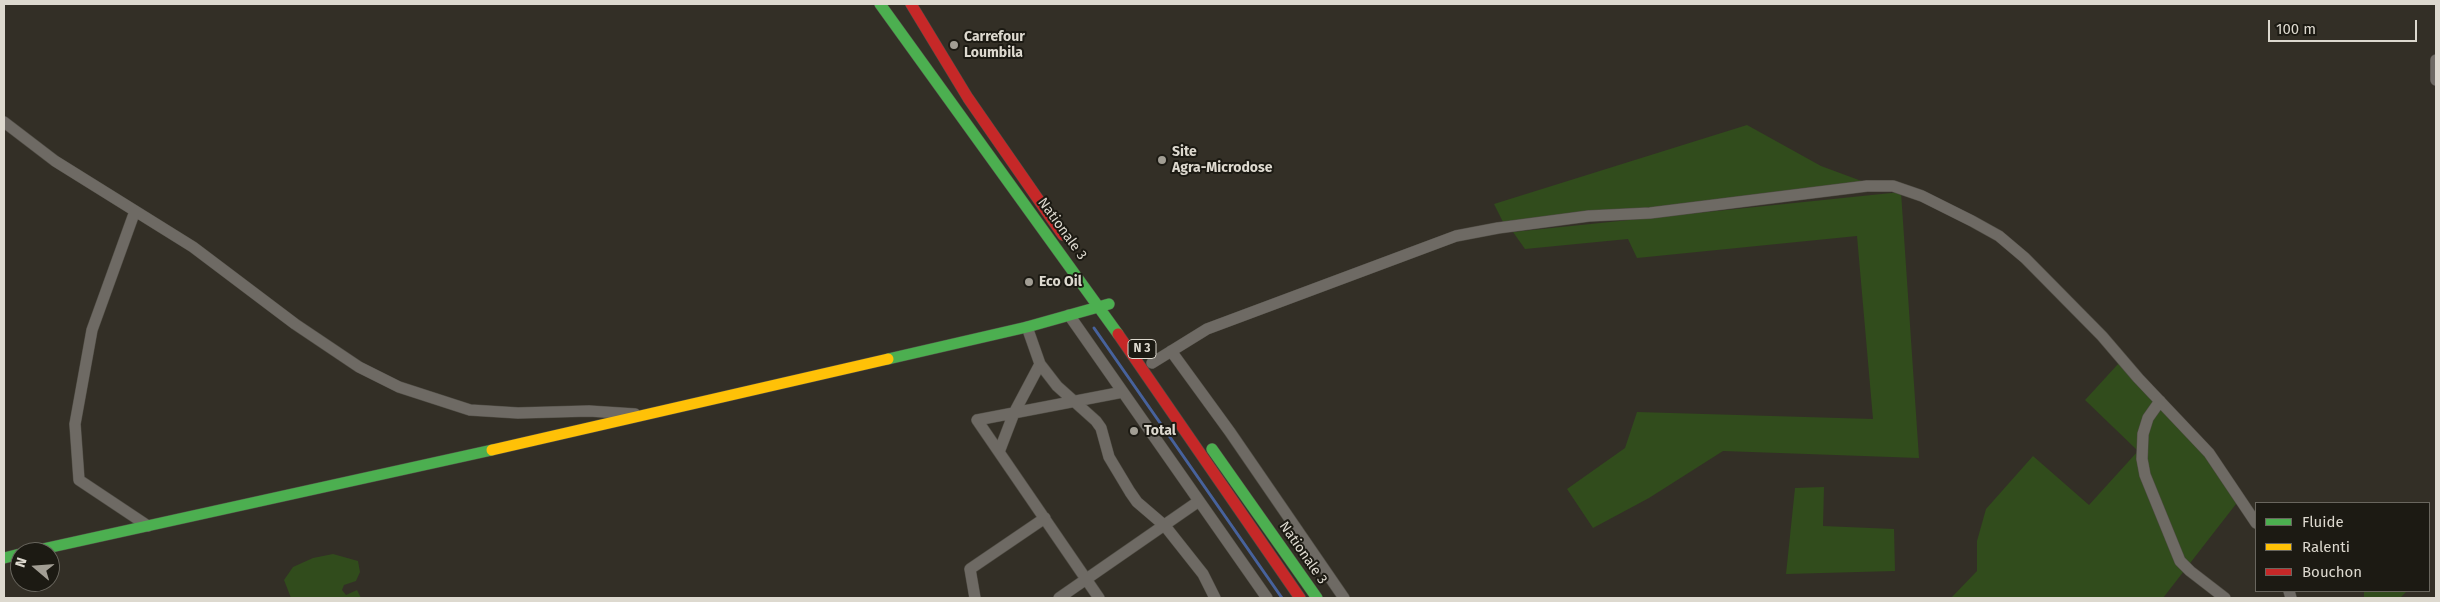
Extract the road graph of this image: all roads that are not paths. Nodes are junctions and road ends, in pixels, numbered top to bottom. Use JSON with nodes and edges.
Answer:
{"nodes":[{"id":1,"x":880,"y":4,"type":"edge"},
{"id":2,"x":911,"y":4,"type":"edge"},
{"id":3,"x":2436,"y":60,"type":"edge"},
{"id":4,"x":2436,"y":80,"type":"edge"},
{"id":5,"x":4,"y":122,"type":"edge"},
{"id":6,"x":135,"y":211,"type":"junction"},
{"id":7,"x":1068,"y":243,"type":"dead end"},
{"id":8,"x":1078,"y":259,"type":"dead end"},
{"id":9,"x":1104,"y":306,"type":"junction"},
{"id":10,"x":1069,"y":315,"type":"junction"},
{"id":11,"x":1027,"y":327,"type":"junction"},
{"id":12,"x":1171,"y":351,"type":"junction"},
{"id":13,"x":1152,"y":363,"type":"junction"},
{"id":14,"x":1040,"y":364,"type":"junction"},
{"id":15,"x":1123,"y":392,"type":"junction"},
{"id":16,"x":1075,"y":401,"type":"junction"},
{"id":17,"x":2160,"y":401,"type":"junction"},
{"id":18,"x":1014,"y":413,"type":"junction"},
{"id":19,"x":646,"y":414,"type":"junction"},
{"id":20,"x":999,"y":452,"type":"junction"},
{"id":21,"x":1199,"y":501,"type":"junction"},
{"id":22,"x":1045,"y":518,"type":"junction"},
{"id":23,"x":2255,"y":522,"type":"edge"},
{"id":24,"x":148,"y":526,"type":"junction"},
{"id":25,"x":1164,"y":526,"type":"junction"},
{"id":26,"x":60,"y":545,"type":"edge"},
{"id":27,"x":1087,"y":579,"type":"junction"},
{"id":28,"x":975,"y":598,"type":"edge"},
{"id":29,"x":1060,"y":598,"type":"edge"},
{"id":30,"x":1099,"y":598,"type":"edge"},
{"id":31,"x":1215,"y":598,"type":"edge"},
{"id":32,"x":1267,"y":598,"type":"edge"},
{"id":33,"x":1300,"y":598,"type":"edge"},
{"id":34,"x":1317,"y":598,"type":"edge"},
{"id":35,"x":1344,"y":598,"type":"edge"},
{"id":36,"x":2225,"y":598,"type":"edge"}],
"edges":[{"from":1,"to":9,"type":"main road","name":"Nationale 3","number":"N 3"},
{"from":2,"to":7,"type":"main road","name":"Nationale 3"},
{"from":3,"to":4,"type":"street"},
{"from":5,"to":6,"type":"street"},
{"from":6,"to":19,"type":"street"},
{"from":6,"to":24,"type":"street"},
{"from":8,"to":9,"type":"main road","name":"Nationale 3","number":"N 3"},
{"from":9,"to":10,"type":"main road"},
{"from":9,"to":13,"type":"main road","name":"Nationale 3","number":"N 3"},
{"from":9,"to":33,"type":"main road","name":"Nationale 3","number":"N 3"},
{"from":10,"to":11,"type":"main road"},
{"from":10,"to":15,"type":"street"},
{"from":11,"to":14,"type":"street"},
{"from":11,"to":19,"type":"main road"},
{"from":12,"to":13,"type":"street"},
{"from":12,"to":17,"type":"street"},
{"from":12,"to":35,"type":"street"},
{"from":13,"to":34,"type":"main road","name":"Nationale 3","number":"N 3"},
{"from":14,"to":16,"type":"street"},
{"from":14,"to":18,"type":"street"},
{"from":15,"to":16,"type":"street"},
{"from":15,"to":21,"type":"street"},
{"from":16,"to":18,"type":"street"},
{"from":16,"to":25,"type":"street"},
{"from":17,"to":23,"type":"street"},
{"from":17,"to":36,"type":"street"},
{"from":18,"to":20,"type":"street"},
{"from":18,"to":20,"type":"street"},
{"from":19,"to":24,"type":"main road"},
{"from":20,"to":22,"type":"street"},
{"from":21,"to":25,"type":"street"},
{"from":21,"to":32,"type":"street"},
{"from":22,"to":27,"type":"street"},
{"from":22,"to":28,"type":"street"},
{"from":24,"to":26,"type":"main road"},
{"from":25,"to":27,"type":"street"},
{"from":25,"to":31,"type":"street"},
{"from":27,"to":29,"type":"street"},
{"from":27,"to":30,"type":"street"}]}
